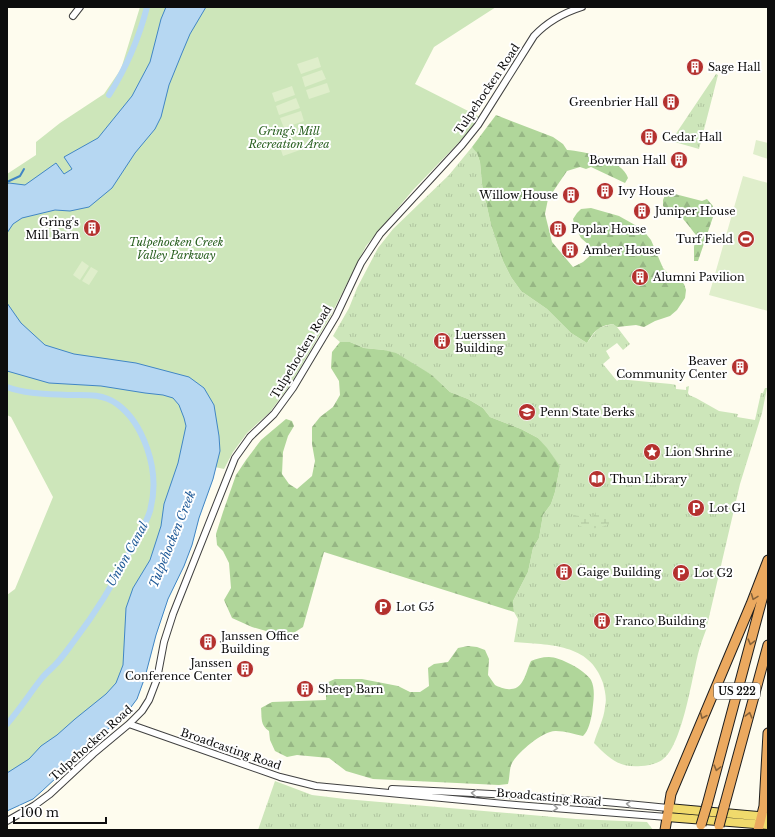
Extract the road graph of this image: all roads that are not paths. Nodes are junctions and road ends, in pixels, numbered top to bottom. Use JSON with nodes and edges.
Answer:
{"nodes":[{"id":1,"x":80,"y":7,"type":"edge"},
{"id":2,"x":582,"y":7,"type":"edge"},
{"id":3,"x":73,"y":16,"type":"dead end"},
{"id":4,"x":768,"y":560,"type":"edge"},
{"id":5,"x":768,"y":578,"type":"edge"},
{"id":6,"x":768,"y":645,"type":"edge"},
{"id":7,"x":129,"y":724,"type":"junction"},
{"id":8,"x":768,"y":733,"type":"edge"},
{"id":9,"x":767,"y":772,"type":"edge"},
{"id":10,"x":329,"y":787,"type":"junction"},
{"id":11,"x":667,"y":813,"type":"junction"},
{"id":12,"x":7,"y":821,"type":"edge"},
{"id":13,"x":763,"y":822,"type":"edge"},
{"id":14,"x":700,"y":827,"type":"edge"},
{"id":15,"x":718,"y":828,"type":"edge"},
{"id":16,"x":665,"y":830,"type":"edge"}],
"edges":[{"from":1,"to":3,"type":"street"},
{"from":2,"to":7,"type":"street","name":"Tulpehocken Road"},
{"from":4,"to":11,"type":"highway","one_way":true},
{"from":5,"to":14,"type":"highway","number":"US 222","one_way":true,"bridge":true},
{"from":15,"to":6,"type":"highway","number":"US 222","one_way":true,"bridge":true},
{"from":7,"to":10,"type":"street","name":"Broadcasting Road"},
{"from":7,"to":12,"type":"street","name":"Tulpehocken Road"},
{"from":8,"to":9,"type":"highway"},
{"from":9,"to":13,"type":"highway"},
{"from":10,"to":11,"type":"street","name":"Broadcasting Road","one_way":true},
{"from":11,"to":10,"type":"street","name":"Broadcasting Road","one_way":true},
{"from":11,"to":13,"type":"main road","name":"Broadcasting Road"},
{"from":11,"to":16,"type":"highway"}]}
